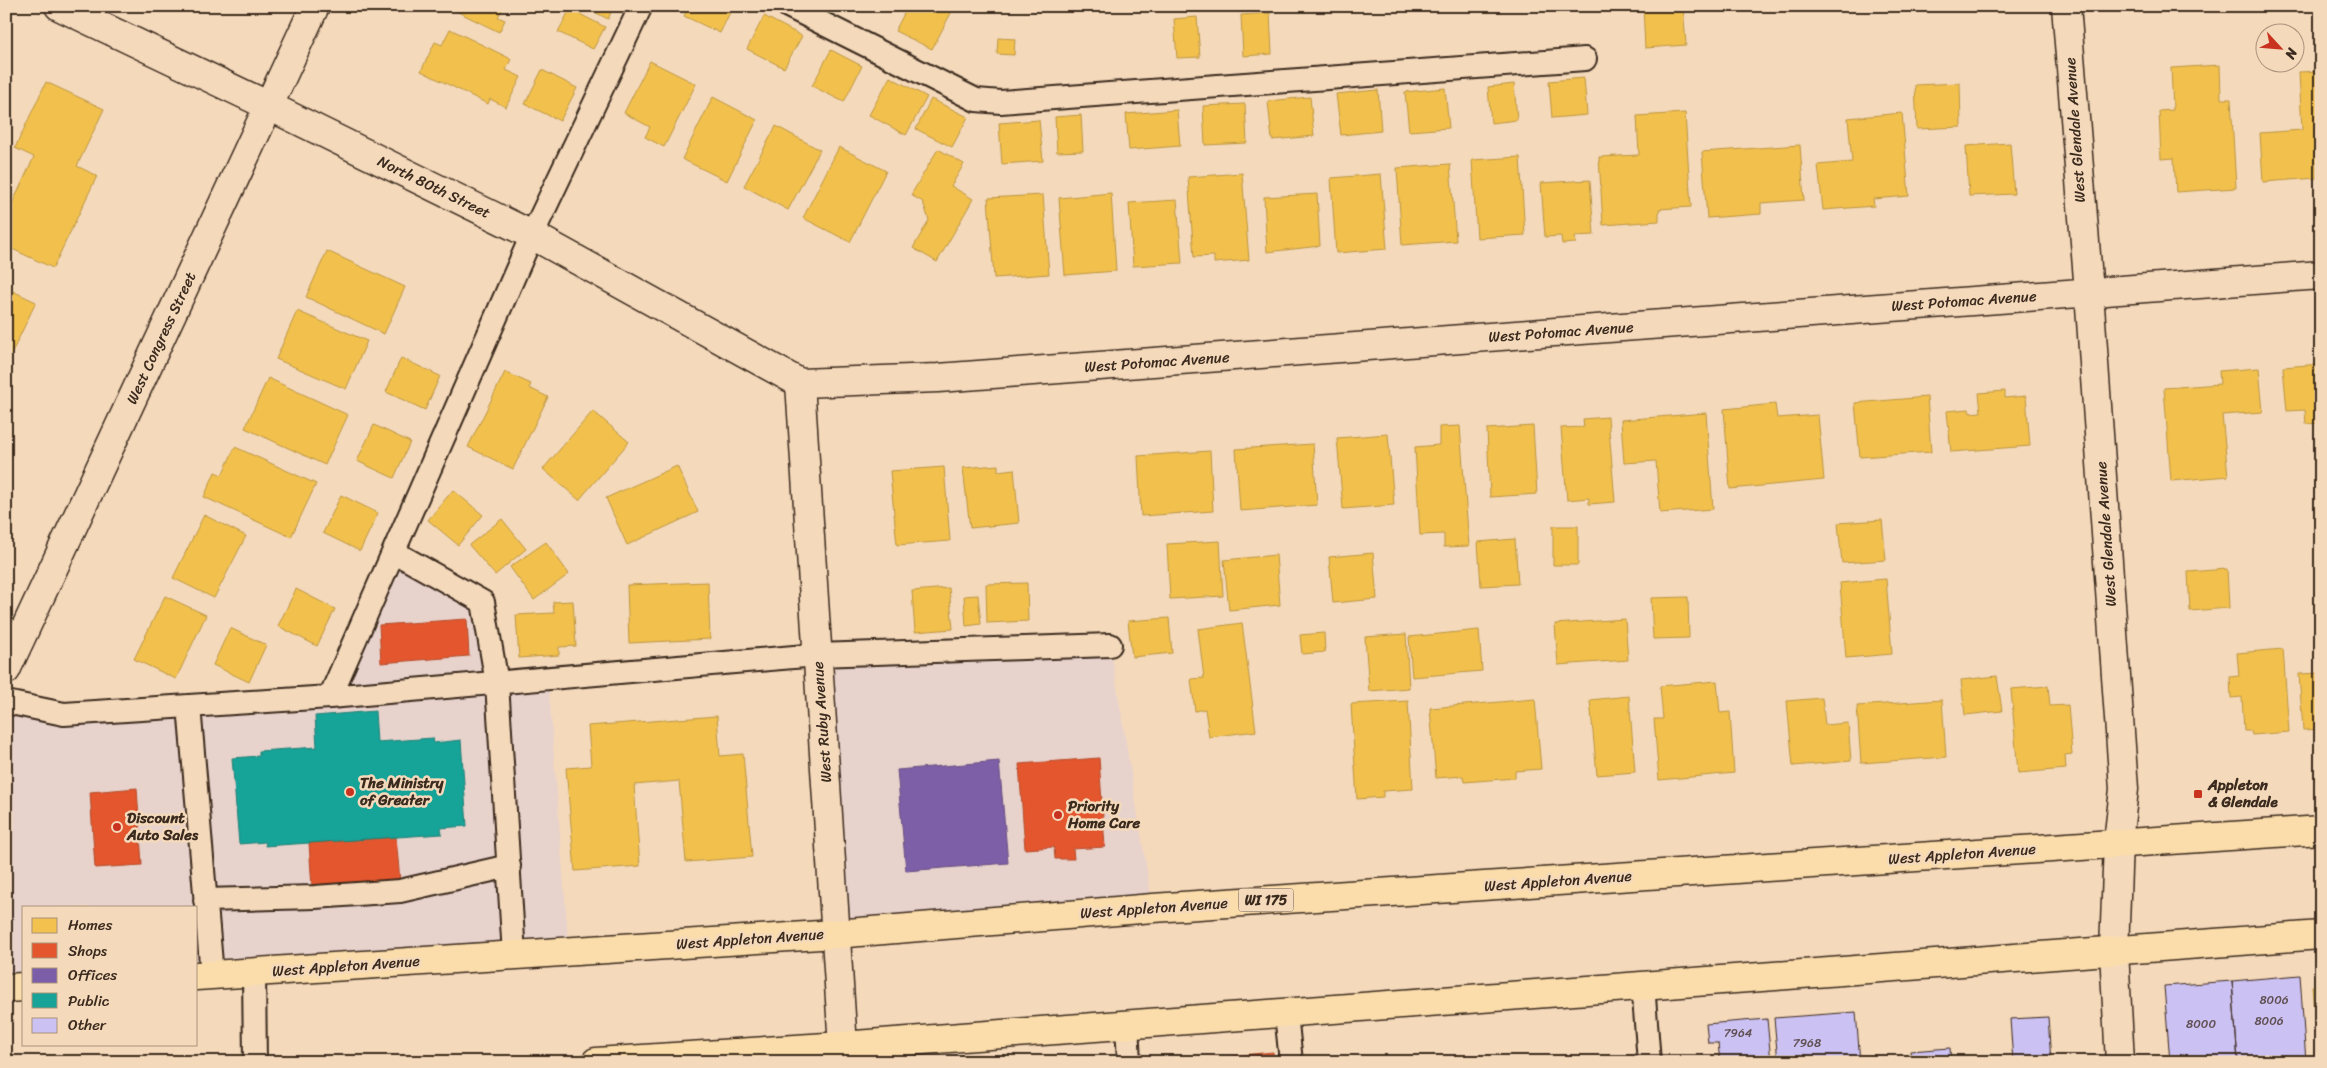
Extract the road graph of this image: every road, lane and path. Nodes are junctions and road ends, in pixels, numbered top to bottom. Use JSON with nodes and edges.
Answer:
{"nodes":[{"id":1,"x":59,"y":6,"type":"edge"},
{"id":2,"x":315,"y":6,"type":"edge"},
{"id":3,"x":641,"y":6,"type":"edge"},
{"id":4,"x":788,"y":6,"type":"edge"},
{"id":5,"x":2066,"y":6,"type":"edge"},
{"id":6,"x":1585,"y":60,"type":"dead end"},
{"id":7,"x":270,"y":106,"type":"junction"},
{"id":8,"x":532,"y":235,"type":"junction"},
{"id":9,"x":2321,"y":275,"type":"edge"},
{"id":10,"x":2089,"y":292,"type":"junction"},
{"id":11,"x":800,"y":383,"type":"junction"},
{"id":12,"x":394,"y":552,"type":"junction"},
{"id":13,"x":1110,"y":645,"type":"dead end"},
{"id":14,"x":818,"y":655,"type":"junction"},
{"id":15,"x":8,"y":663,"type":"edge"},
{"id":16,"x":497,"y":683,"type":"junction"},
{"id":17,"x":330,"y":697,"type":"junction"},
{"id":18,"x":6,"y":702,"type":"edge"},
{"id":19,"x":189,"y":706,"type":"junction"},
{"id":20,"x":2321,"y":830,"type":"edge"},
{"id":21,"x":2118,"y":842,"type":"junction"},
{"id":22,"x":509,"y":866,"type":"junction"},
{"id":23,"x":205,"y":900,"type":"junction"},
{"id":24,"x":835,"y":934,"type":"junction"},
{"id":25,"x":2321,"y":935,"type":"edge"},
{"id":26,"x":2114,"y":951,"type":"junction"},
{"id":27,"x":514,"y":955,"type":"junction"},
{"id":28,"x":254,"y":972,"type":"junction"},
{"id":29,"x":204,"y":976,"type":"edge"},
{"id":30,"x":1643,"y":984,"type":"junction"},
{"id":31,"x":22,"y":987,"type":"edge"},
{"id":32,"x":6,"y":988,"type":"edge"},
{"id":33,"x":1286,"y":1013,"type":"junction"},
{"id":34,"x":1127,"y":1025,"type":"junction"},
{"id":35,"x":843,"y":1054,"type":"edge"},
{"id":36,"x":255,"y":1062,"type":"edge"},
{"id":37,"x":596,"y":1062,"type":"edge"},
{"id":38,"x":1129,"y":1062,"type":"edge"},
{"id":39,"x":1291,"y":1062,"type":"edge"},
{"id":40,"x":1649,"y":1062,"type":"edge"},
{"id":41,"x":2120,"y":1062,"type":"edge"}],
"edges":[{"from":1,"to":7,"type":"street","name":"North 80th Street"},
{"from":2,"to":7,"type":"street","name":"West Congress Street"},
{"from":3,"to":8,"type":"lane"},
{"from":4,"to":6,"type":"lane"},
{"from":5,"to":10,"type":"street","name":"West Glendale Avenue"},
{"from":7,"to":8,"type":"street","name":"North 80th Street"},
{"from":7,"to":15,"type":"street","name":"West Congress Street"},
{"from":8,"to":11,"type":"street","name":"North 80th Street"},
{"from":8,"to":12,"type":"lane"},
{"from":9,"to":10,"type":"street","name":"West Potomac Avenue"},
{"from":10,"to":11,"type":"street","name":"West Potomac Avenue"},
{"from":10,"to":21,"type":"street","name":"West Glendale Avenue"},
{"from":11,"to":14,"type":"street","name":"West Ruby Avenue"},
{"from":12,"to":16,"type":"lane"},
{"from":12,"to":17,"type":"lane"},
{"from":13,"to":14,"type":"lane"},
{"from":14,"to":16,"type":"lane"},
{"from":14,"to":24,"type":"street","name":"West Ruby Avenue"},
{"from":16,"to":17,"type":"lane"},
{"from":16,"to":22,"type":"lane"},
{"from":17,"to":19,"type":"lane"},
{"from":18,"to":19,"type":"lane"},
{"from":19,"to":23,"type":"lane"},
{"from":20,"to":21,"type":"main road","name":"West Appleton Avenue","number":"WI 175"},
{"from":21,"to":24,"type":"main road","name":"West Appleton Avenue","number":"WI 175"},
{"from":21,"to":26,"type":"street","name":"West Glendale Avenue"},
{"from":22,"to":23,"type":"lane"},
{"from":22,"to":27,"type":"lane"},
{"from":23,"to":29,"type":"lane"},
{"from":24,"to":27,"type":"main road","name":"West Appleton Avenue","number":"WI 175"},
{"from":24,"to":35,"type":"street","name":"West Ruby Avenue"},
{"from":25,"to":26,"type":"main road"},
{"from":26,"to":30,"type":"main road"},
{"from":26,"to":41,"type":"street","name":"West Glendale Avenue"},
{"from":27,"to":28,"type":"main road","name":"West Appleton Avenue","number":"WI 175"},
{"from":28,"to":29,"type":"main road","name":"West Appleton Avenue","number":"WI 175"},
{"from":28,"to":36,"type":"lane"},
{"from":30,"to":33,"type":"main road"},
{"from":30,"to":40,"type":"lane"},
{"from":31,"to":32,"type":"main road"},
{"from":33,"to":34,"type":"main road"},
{"from":33,"to":39,"type":"lane"},
{"from":34,"to":35,"type":"main road"},
{"from":34,"to":38,"type":"lane"},
{"from":35,"to":37,"type":"main road"}]}
